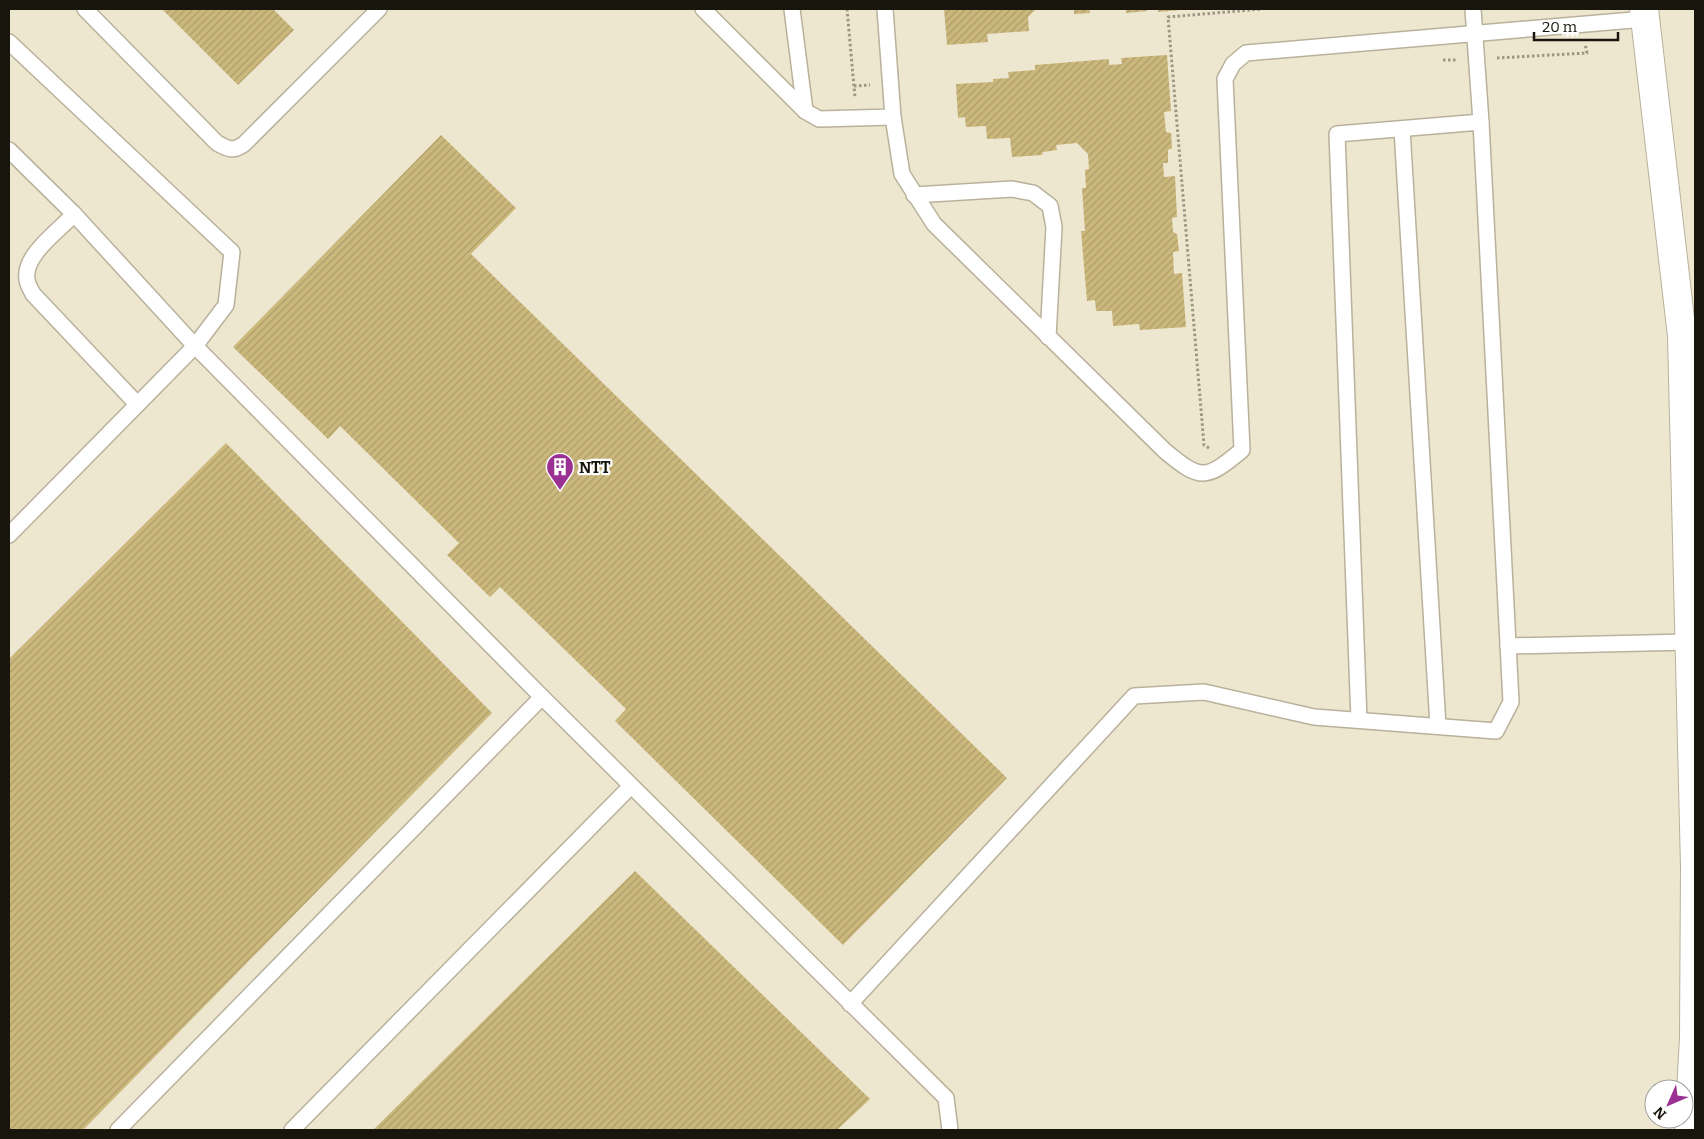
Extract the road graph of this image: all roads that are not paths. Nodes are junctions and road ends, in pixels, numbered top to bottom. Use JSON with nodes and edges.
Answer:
{"nodes":[{"id":1,"x":85,"y":9,"type":"edge"},
{"id":2,"x":379,"y":9,"type":"edge"},
{"id":3,"x":703,"y":9,"type":"edge"},
{"id":4,"x":792,"y":9,"type":"edge"},
{"id":5,"x":885,"y":9,"type":"edge"},
{"id":6,"x":1473,"y":9,"type":"edge"},
{"id":7,"x":1644,"y":14,"type":"edge"},
{"id":8,"x":1474,"y":34,"type":"junction"},
{"id":9,"x":9,"y":42,"type":"edge"},
{"id":10,"x":805,"y":111,"type":"junction"},
{"id":11,"x":893,"y":118,"type":"junction"},
{"id":12,"x":1481,"y":122,"type":"junction"},
{"id":13,"x":1402,"y":129,"type":"junction"},
{"id":14,"x":9,"y":150,"type":"edge"},
{"id":15,"x":914,"y":195,"type":"junction"},
{"id":16,"x":74,"y":214,"type":"junction"},
{"id":17,"x":1048,"y":337,"type":"junction"},
{"id":18,"x":195,"y":346,"type":"junction"},
{"id":19,"x":137,"y":404,"type":"junction"},
{"id":20,"x":9,"y":535,"type":"edge"},
{"id":21,"x":1689,"y":642,"type":"junction"},
{"id":22,"x":1508,"y":646,"type":"junction"},
{"id":23,"x":542,"y":696,"type":"junction"},
{"id":24,"x":1359,"y":720,"type":"junction"},
{"id":25,"x":1438,"y":726,"type":"junction"},
{"id":26,"x":631,"y":786,"type":"junction"},
{"id":27,"x":850,"y":1004,"type":"junction"},
{"id":28,"x":118,"y":1130,"type":"edge"},
{"id":29,"x":292,"y":1130,"type":"edge"},
{"id":30,"x":950,"y":1130,"type":"edge"},
{"id":31,"x":1688,"y":1130,"type":"edge"}],
"edges":[{"from":1,"to":2,"type":"lane"},
{"from":3,"to":10,"type":"lane"},
{"from":4,"to":10,"type":"lane"},
{"from":5,"to":11,"type":"lane"},
{"from":6,"to":8,"type":"lane"},
{"from":7,"to":8,"type":"lane"},
{"from":7,"to":21,"type":"main road"},
{"from":8,"to":12,"type":"lane"},
{"from":8,"to":17,"type":"lane"},
{"from":9,"to":18,"type":"lane"},
{"from":10,"to":11,"type":"lane"},
{"from":11,"to":15,"type":"lane"},
{"from":12,"to":13,"type":"lane"},
{"from":12,"to":22,"type":"lane"},
{"from":13,"to":24,"type":"lane"},
{"from":13,"to":25,"type":"lane"},
{"from":14,"to":16,"type":"lane"},
{"from":15,"to":17,"type":"lane"},
{"from":15,"to":17,"type":"lane"},
{"from":16,"to":18,"type":"lane"},
{"from":16,"to":19,"type":"lane"},
{"from":18,"to":19,"type":"lane"},
{"from":18,"to":23,"type":"lane"},
{"from":19,"to":20,"type":"lane"},
{"from":21,"to":22,"type":"lane"},
{"from":21,"to":31,"type":"main road"},
{"from":22,"to":25,"type":"lane"},
{"from":23,"to":26,"type":"lane"},
{"from":23,"to":28,"type":"lane"},
{"from":24,"to":25,"type":"lane"},
{"from":24,"to":27,"type":"lane"},
{"from":26,"to":27,"type":"lane"},
{"from":26,"to":29,"type":"lane"},
{"from":27,"to":30,"type":"lane"}]}
